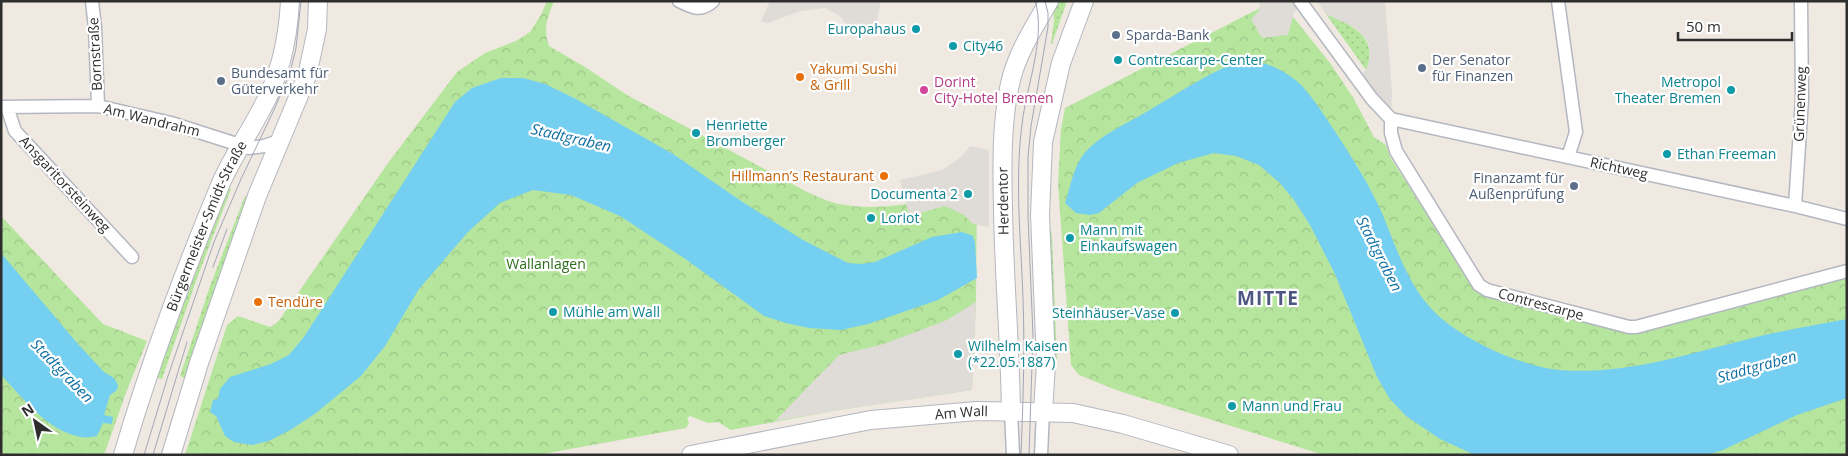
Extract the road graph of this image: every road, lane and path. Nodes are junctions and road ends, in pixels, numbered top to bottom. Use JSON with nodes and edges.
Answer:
{"nodes":[{"id":1,"x":92,"y":1,"type":"edge"},
{"id":2,"x":290,"y":1,"type":"edge"},
{"id":3,"x":318,"y":1,"type":"edge"},
{"id":4,"x":679,"y":1,"type":"edge"},
{"id":5,"x":1049,"y":1,"type":"edge"},
{"id":6,"x":1084,"y":1,"type":"edge"},
{"id":7,"x":1300,"y":1,"type":"edge"},
{"id":8,"x":1558,"y":1,"type":"edge"},
{"id":9,"x":1801,"y":1,"type":"edge"},
{"id":10,"x":710,"y":4,"type":"edge"},
{"id":11,"x":98,"y":106,"type":"junction"},
{"id":12,"x":4,"y":107,"type":"edge"},
{"id":13,"x":1391,"y":119,"type":"junction"},
{"id":14,"x":282,"y":140,"type":"junction"},
{"id":15,"x":240,"y":145,"type":"junction"},
{"id":16,"x":1568,"y":158,"type":"junction"},
{"id":17,"x":1795,"y":206,"type":"junction"},
{"id":18,"x":1847,"y":219,"type":"edge"},
{"id":19,"x":132,"y":256,"type":"dead end"},
{"id":20,"x":1847,"y":271,"type":"edge"},
{"id":21,"x":1011,"y":411,"type":"junction"},
{"id":22,"x":1043,"y":411,"type":"junction"},
{"id":23,"x":123,"y":455,"type":"edge"},
{"id":24,"x":171,"y":455,"type":"edge"},
{"id":25,"x":691,"y":455,"type":"edge"},
{"id":26,"x":1013,"y":455,"type":"edge"},
{"id":27,"x":1040,"y":455,"type":"edge"},
{"id":28,"x":1228,"y":455,"type":"edge"}],
"edges":[{"from":1,"to":11,"type":"street","name":"Bornstraße"},
{"from":2,"to":15,"type":"main road","name":"Bürgermeister-Smidt-Straße"},
{"from":3,"to":14,"type":"main road"},
{"from":4,"to":10,"type":"street"},
{"from":5,"to":21,"type":"main road","name":"Herdentor"},
{"from":6,"to":22,"type":"main road"},
{"from":7,"to":13,"type":"street"},
{"from":8,"to":16,"type":"street"},
{"from":9,"to":17,"type":"street","name":"Grünenweg"},
{"from":11,"to":12,"type":"street","name":"Am Wandrahm"},
{"from":11,"to":15,"type":"street","name":"Am Wandrahm"},
{"from":12,"to":19,"type":"street","name":"Ansgaritorsteinweg"},
{"from":13,"to":16,"type":"street","name":"Richtweg"},
{"from":13,"to":20,"type":"street","name":"Contrescarpe"},
{"from":14,"to":15,"type":"street","name":"Am Wandrahm"},
{"from":14,"to":24,"type":"main road"},
{"from":15,"to":23,"type":"main road","name":"Bürgermeister-Smidt-Straße"},
{"from":16,"to":17,"type":"street","name":"Richtweg"},
{"from":17,"to":18,"type":"street","name":"Richtweg"},
{"from":21,"to":22,"type":"main road","name":"Am Wall"},
{"from":21,"to":25,"type":"main road","name":"Am Wall"},
{"from":21,"to":26,"type":"street"},
{"from":22,"to":27,"type":"street"},
{"from":22,"to":28,"type":"main road","name":"Am Wall"}]}
